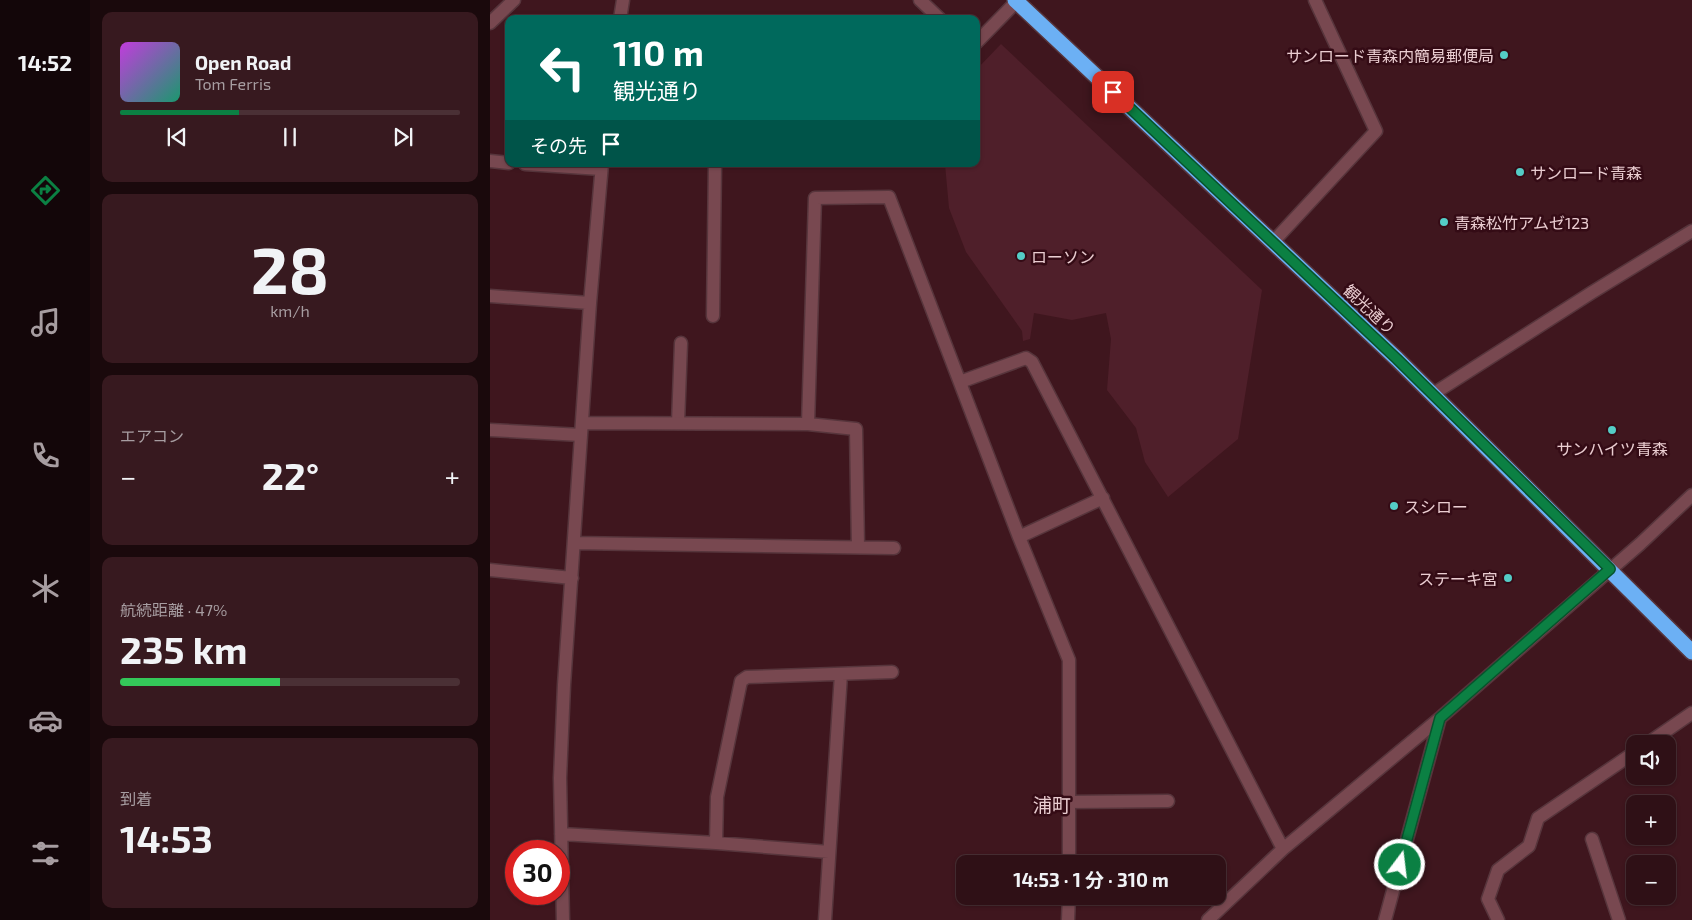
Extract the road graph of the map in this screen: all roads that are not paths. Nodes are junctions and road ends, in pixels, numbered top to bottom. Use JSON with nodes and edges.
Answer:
{"nodes":[{"id":1,"x":514,"y":0,"type":"edge"},
{"id":2,"x":623,"y":0,"type":"edge"},
{"id":3,"x":920,"y":0,"type":"edge"},
{"id":4,"x":1316,"y":0,"type":"edge"},
{"id":5,"x":1016,"y":1,"type":"edge"},
{"id":6,"x":621,"y":15,"type":"edge"},
{"id":7,"x":936,"y":15,"type":"edge"},
{"id":8,"x":490,"y":23,"type":"edge"},
{"id":9,"x":980,"y":39,"type":"edge"},
{"id":10,"x":490,"y":161,"type":"edge"},
{"id":11,"x":505,"y":162,"type":"edge"},
{"id":12,"x":602,"y":167,"type":"edge"},
{"id":13,"x":715,"y":167,"type":"edge"},
{"id":14,"x":1692,"y":231,"type":"edge"},
{"id":15,"x":1273,"y":242,"type":"junction"},
{"id":16,"x":490,"y":296,"type":"edge"},
{"id":17,"x":590,"y":303,"type":"junction"},
{"id":18,"x":712,"y":316,"type":"dead end"},
{"id":19,"x":681,"y":343,"type":"dead end"},
{"id":20,"x":960,"y":382,"type":"junction"},
{"id":21,"x":1432,"y":394,"type":"junction"},
{"id":22,"x":678,"y":423,"type":"junction"},
{"id":23,"x":808,"y":424,"type":"junction"},
{"id":24,"x":582,"y":429,"type":"junction"},
{"id":25,"x":490,"y":430,"type":"edge"},
{"id":26,"x":1692,"y":495,"type":"edge"},
{"id":27,"x":1103,"y":498,"type":"junction"},
{"id":28,"x":1019,"y":537,"type":"junction"},
{"id":29,"x":574,"y":543,"type":"junction"},
{"id":30,"x":858,"y":547,"type":"junction"},
{"id":31,"x":894,"y":548,"type":"dead end"},
{"id":32,"x":1610,"y":569,"type":"junction"},
{"id":33,"x":490,"y":570,"type":"edge"},
{"id":34,"x":572,"y":578,"type":"junction"},
{"id":35,"x":1692,"y":652,"type":"edge"},
{"id":36,"x":892,"y":672,"type":"dead end"},
{"id":37,"x":841,"y":674,"type":"junction"},
{"id":38,"x":1692,"y":713,"type":"edge"},
{"id":39,"x":1440,"y":718,"type":"junction"},
{"id":40,"x":1660,"y":735,"type":"edge"},
{"id":41,"x":1626,"y":758,"type":"edge"},
{"id":42,"x":1168,"y":801,"type":"dead end"},
{"id":43,"x":1070,"y":802,"type":"junction"},
{"id":44,"x":562,"y":834,"type":"junction"},
{"id":45,"x":1592,"y":839,"type":"dead end"},
{"id":46,"x":716,"y":843,"type":"junction"},
{"id":47,"x":1283,"y":849,"type":"junction"},
{"id":48,"x":829,"y":852,"type":"junction"},
{"id":49,"x":1069,"y":855,"type":"edge"},
{"id":50,"x":1069,"y":905,"type":"edge"},
{"id":51,"x":563,"y":920,"type":"edge"},
{"id":52,"x":825,"y":920,"type":"edge"},
{"id":53,"x":1068,"y":920,"type":"edge"},
{"id":54,"x":1208,"y":920,"type":"edge"},
{"id":55,"x":1386,"y":920,"type":"edge"},
{"id":56,"x":1498,"y":920,"type":"edge"},
{"id":57,"x":1619,"y":920,"type":"edge"}],
"edges":[{"from":1,"to":8,"type":"street"},
{"from":2,"to":6,"type":"street"},
{"from":3,"to":7,"type":"street"},
{"from":4,"to":15,"type":"street"},
{"from":5,"to":9,"type":"street"},
{"from":5,"to":15,"type":"highway","name":"観光通り"},
{"from":10,"to":11,"type":"street"},
{"from":12,"to":17,"type":"street"},
{"from":13,"to":18,"type":"street"},
{"from":14,"to":21,"type":"street"},
{"from":15,"to":21,"type":"highway","name":"観光通り"},
{"from":16,"to":17,"type":"street"},
{"from":17,"to":24,"type":"street"},
{"from":19,"to":22,"type":"street"},
{"from":20,"to":23,"type":"street"},
{"from":20,"to":27,"type":"street"},
{"from":20,"to":28,"type":"street"},
{"from":21,"to":32,"type":"highway","name":"観光通り"},
{"from":22,"to":23,"type":"street"},
{"from":22,"to":24,"type":"street"},
{"from":23,"to":30,"type":"street"},
{"from":24,"to":25,"type":"street"},
{"from":24,"to":29,"type":"street"},
{"from":26,"to":32,"type":"street"},
{"from":27,"to":28,"type":"street"},
{"from":27,"to":47,"type":"street"},
{"from":28,"to":43,"type":"street"},
{"from":29,"to":30,"type":"street"},
{"from":29,"to":34,"type":"street"},
{"from":30,"to":31,"type":"street"},
{"from":32,"to":35,"type":"highway","name":"観光通り"},
{"from":32,"to":39,"type":"street"},
{"from":33,"to":34,"type":"street"},
{"from":34,"to":44,"type":"street"},
{"from":36,"to":37,"type":"street"},
{"from":37,"to":46,"type":"street"},
{"from":37,"to":48,"type":"street"},
{"from":38,"to":40,"type":"street"},
{"from":39,"to":47,"type":"street"},
{"from":39,"to":55,"type":"street"},
{"from":41,"to":56,"type":"street"},
{"from":42,"to":43,"type":"street"},
{"from":43,"to":49,"type":"street"},
{"from":44,"to":46,"type":"street"},
{"from":44,"to":51,"type":"street"},
{"from":45,"to":57,"type":"street"},
{"from":46,"to":48,"type":"street"},
{"from":47,"to":54,"type":"street"},
{"from":48,"to":52,"type":"street"},
{"from":50,"to":53,"type":"street"}]}
